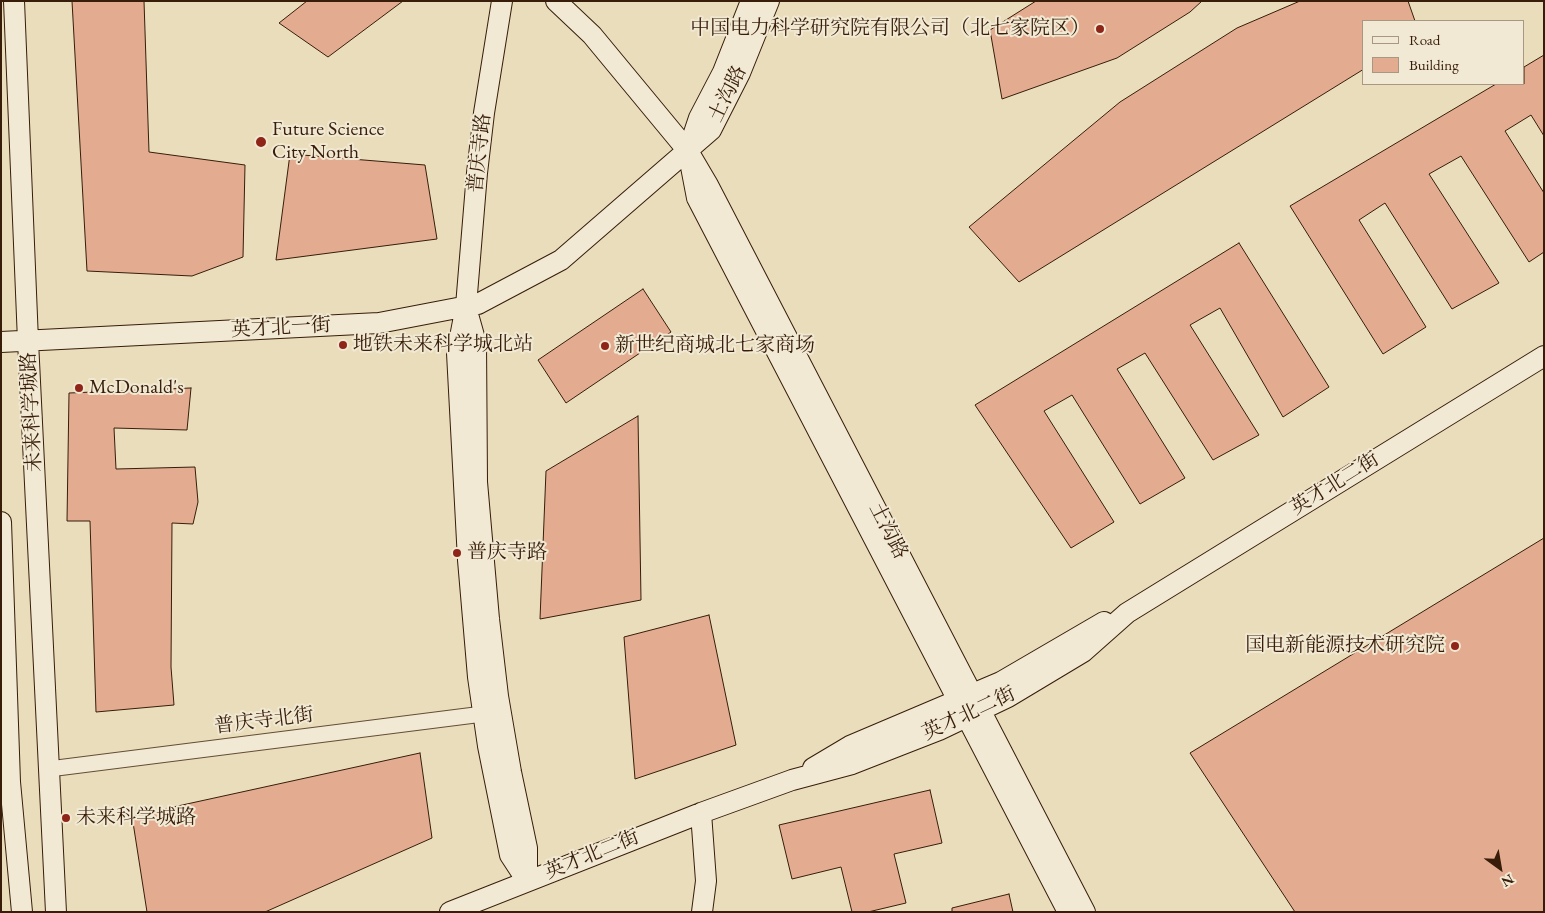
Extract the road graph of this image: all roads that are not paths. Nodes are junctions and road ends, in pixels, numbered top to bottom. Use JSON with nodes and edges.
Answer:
{"nodes":[{"id":1,"x":14,"y":1,"type":"edge"},
{"id":2,"x":502,"y":1,"type":"edge"},
{"id":3,"x":556,"y":1,"type":"edge"},
{"id":4,"x":751,"y":1,"type":"edge"},
{"id":5,"x":769,"y":1,"type":"edge"},
{"id":6,"x":688,"y":151,"type":"junction"},
{"id":7,"x":466,"y":306,"type":"junction"},
{"id":8,"x":28,"y":341,"type":"junction"},
{"id":9,"x":1,"y":342,"type":"edge"},
{"id":10,"x":1544,"y":356,"type":"edge"},
{"id":11,"x":1,"y":522,"type":"edge"},
{"id":12,"x":970,"y":706,"type":"junction"},
{"id":13,"x":483,"y":714,"type":"junction"},
{"id":14,"x":49,"y":768,"type":"junction"},
{"id":15,"x":6,"y":792,"type":"edge"},
{"id":16,"x":701,"y":813,"type":"junction"},
{"id":17,"x":527,"y":881,"type":"junction"},
{"id":18,"x":22,"y":912,"type":"edge"},
{"id":19,"x":56,"y":912,"type":"edge"},
{"id":20,"x":450,"y":912,"type":"edge"},
{"id":21,"x":702,"y":912,"type":"edge"},
{"id":22,"x":1068,"y":912,"type":"edge"},
{"id":23,"x":1085,"y":912,"type":"edge"}],
"edges":[{"from":1,"to":8,"type":"street","name":"未来科学城路"},
{"from":2,"to":7,"type":"street","name":"普庆寺路"},
{"from":3,"to":6,"type":"street"},
{"from":4,"to":6,"type":"street","name":"土沟路"},
{"from":5,"to":6,"type":"street","name":"土沟路"},
{"from":6,"to":7,"type":"street","name":"英才北一街"},
{"from":6,"to":12,"type":"street","name":"土沟路"},
{"from":7,"to":8,"type":"street","name":"英才北一街"},
{"from":7,"to":13,"type":"street","name":"普庆寺路"},
{"from":7,"to":17,"type":"street","name":"普庆寺路"},
{"from":8,"to":9,"type":"street","name":"英才北一街"},
{"from":8,"to":14,"type":"street","name":"未来科学城路"},
{"from":10,"to":12,"type":"street","name":"英才北二街"},
{"from":11,"to":15,"type":"street"},
{"from":12,"to":16,"type":"street","name":"英才北二街"},
{"from":12,"to":22,"type":"street","name":"土沟路"},
{"from":12,"to":23,"type":"street","name":"土沟路"},
{"from":13,"to":14,"type":"street","name":"普庆寺北街"},
{"from":13,"to":17,"type":"street","name":"普庆寺路"},
{"from":14,"to":19,"type":"street","name":"未来科学城路"},
{"from":15,"to":18,"type":"street"},
{"from":16,"to":17,"type":"street","name":"英才北二街"},
{"from":16,"to":21,"type":"street"},
{"from":17,"to":20,"type":"street","name":"英才北二街"}]}
